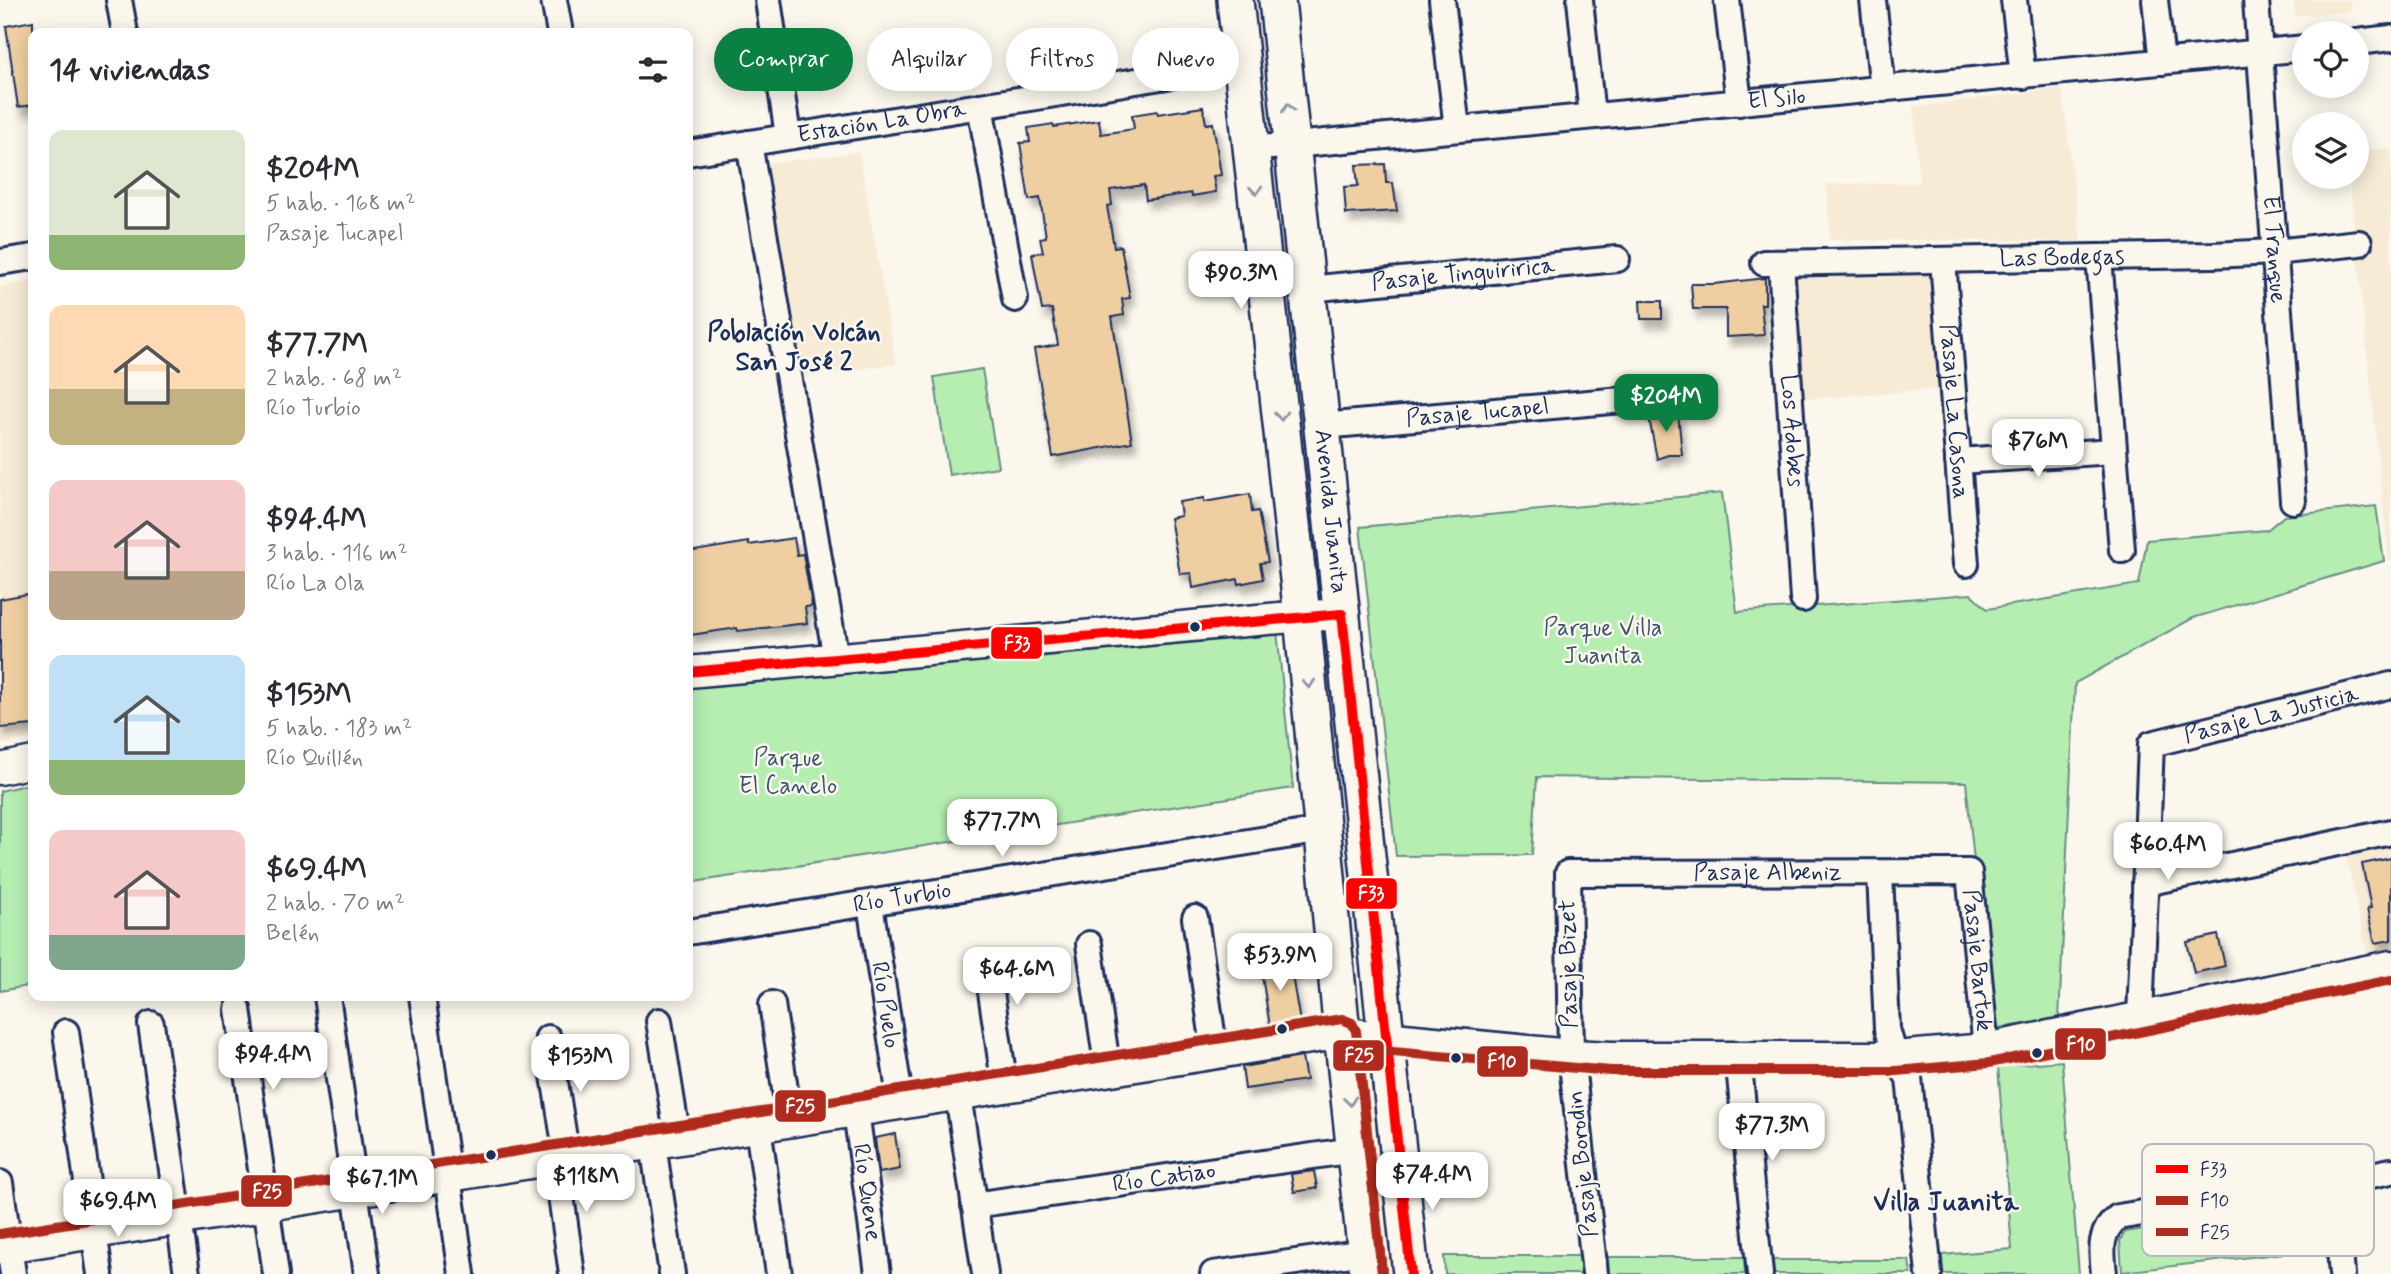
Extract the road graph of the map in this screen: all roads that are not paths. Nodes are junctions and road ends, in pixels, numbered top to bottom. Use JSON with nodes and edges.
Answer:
{"nodes":[{"id":1,"x":120,"y":0,"type":"edge"},
{"id":2,"x":554,"y":0,"type":"edge"},
{"id":3,"x":768,"y":0,"type":"edge"},
{"id":4,"x":1235,"y":0,"type":"edge"},
{"id":5,"x":1277,"y":0,"type":"edge"},
{"id":6,"x":1442,"y":0,"type":"edge"},
{"id":7,"x":1580,"y":0,"type":"edge"},
{"id":8,"x":1727,"y":0,"type":"edge"},
{"id":9,"x":1873,"y":0,"type":"edge"},
{"id":10,"x":2014,"y":0,"type":"edge"},
{"id":11,"x":2155,"y":0,"type":"edge"},
{"id":12,"x":2256,"y":0,"type":"edge"},
{"id":13,"x":124,"y":28,"type":"edge"},
{"id":14,"x":559,"y":28,"type":"edge"},
{"id":15,"x":2391,"y":38,"type":"edge"},
{"id":16,"x":2369,"y":41,"type":"edge"},
{"id":17,"x":2292,"y":49,"type":"edge"},
{"id":18,"x":2260,"y":53,"type":"junction"},
{"id":19,"x":2162,"y":62,"type":"junction"},
{"id":20,"x":1242,"y":64,"type":"junction"},
{"id":21,"x":2022,"y":76,"type":"junction"},
{"id":22,"x":1883,"y":89,"type":"junction"},
{"id":23,"x":1739,"y":103,"type":"junction"},
{"id":24,"x":980,"y":106,"type":"junction"},
{"id":25,"x":1592,"y":116,"type":"junction"},
{"id":26,"x":1457,"y":129,"type":"junction"},
{"id":27,"x":788,"y":136,"type":"junction"},
{"id":28,"x":750,"y":143,"type":"junction"},
{"id":29,"x":1292,"y":145,"type":"junction"},
{"id":30,"x":1251,"y":149,"type":"junction"},
{"id":31,"x":693,"y":152,"type":"edge"},
{"id":32,"x":2359,"y":243,"type":"dead end"},
{"id":33,"x":2274,"y":252,"type":"junction"},
{"id":34,"x":2099,"y":257,"type":"junction"},
{"id":35,"x":28,"y":258,"type":"edge"},
{"id":36,"x":1617,"y":259,"type":"dead end"},
{"id":37,"x":1943,"y":260,"type":"junction"},
{"id":38,"x":0,"y":262,"type":"edge"},
{"id":39,"x":1772,"y":263,"type":"joint"},
{"id":40,"x":1308,"y":289,"type":"junction"},
{"id":41,"x":1015,"y":299,"type":"dead end"},
{"id":42,"x":1634,"y":399,"type":"dead end"},
{"id":43,"x":1322,"y":426,"type":"junction"},
{"id":44,"x":2115,"y":451,"type":"junction"},
{"id":45,"x":1958,"y":461,"type":"junction"},
{"id":46,"x":2293,"y":501,"type":"dead end"},
{"id":47,"x":2122,"y":550,"type":"dead end"},
{"id":48,"x":1966,"y":564,"type":"dead end"},
{"id":49,"x":1803,"y":599,"type":"dead end"},
{"id":50,"x":1342,"y":614,"type":"junction"},
{"id":51,"x":1302,"y":616,"type":"junction"},
{"id":52,"x":836,"y":659,"type":"junction"},
{"id":53,"x":693,"y":673,"type":"edge"},
{"id":54,"x":2391,"y":685,"type":"edge"},
{"id":55,"x":28,"y":763,"type":"edge"},
{"id":56,"x":0,"y":769,"type":"edge"},
{"id":57,"x":1323,"y":830,"type":"junction"},
{"id":58,"x":2391,"y":832,"type":"edge"},
{"id":59,"x":1969,"y":872,"type":"joint"},
{"id":60,"x":1568,"y":873,"type":"joint"},
{"id":61,"x":1880,"y":873,"type":"junction"},
{"id":62,"x":2145,"y":883,"type":"junction"},
{"id":63,"x":870,"y":904,"type":"junction"},
{"id":64,"x":1195,"y":918,"type":"dead end"},
{"id":65,"x":693,"y":931,"type":"edge"},
{"id":66,"x":1089,"y":944,"type":"dead end"},
{"id":67,"x":987,"y":965,"type":"dead end"},
{"id":68,"x":2391,"y":966,"type":"edge"},
{"id":69,"x":328,"y":1001,"type":"edge"},
{"id":70,"x":423,"y":1001,"type":"edge"},
{"id":71,"x":772,"y":1004,"type":"dead end"},
{"id":72,"x":238,"y":1009,"type":"dead end"},
{"id":73,"x":2140,"y":1017,"type":"junction"},
{"id":74,"x":659,"y":1021,"type":"dead end"},
{"id":75,"x":151,"y":1024,"type":"dead end"},
{"id":76,"x":66,"y":1032,"type":"dead end"},
{"id":77,"x":1342,"y":1033,"type":"junction"},
{"id":78,"x":548,"y":1038,"type":"dead end"},
{"id":79,"x":1386,"y":1038,"type":"junction"},
{"id":80,"x":1986,"y":1049,"type":"junction"},
{"id":81,"x":1215,"y":1053,"type":"junction"},
{"id":82,"x":1571,"y":1055,"type":"junction"},
{"id":83,"x":1738,"y":1057,"type":"junction"},
{"id":84,"x":1895,"y":1057,"type":"junction"},
{"id":85,"x":1108,"y":1071,"type":"junction"},
{"id":86,"x":1006,"y":1087,"type":"junction"},
{"id":87,"x":958,"y":1095,"type":"junction"},
{"id":88,"x":901,"y":1104,"type":"junction"},
{"id":89,"x":856,"y":1111,"type":"junction"},
{"id":90,"x":790,"y":1122,"type":"junction"},
{"id":91,"x":758,"y":1127,"type":"junction"},
{"id":92,"x":665,"y":1142,"type":"junction"},
{"id":93,"x":1354,"y":1150,"type":"junction"},
{"id":94,"x":562,"y":1158,"type":"junction"},
{"id":95,"x":448,"y":1177,"type":"junction"},
{"id":96,"x":0,"y":1183,"type":"edge"},
{"id":97,"x":355,"y":1191,"type":"junction"},
{"id":98,"x":974,"y":1205,"type":"junction"},
{"id":99,"x":266,"y":1206,"type":"junction"},
{"id":100,"x":2142,"y":1212,"type":"edge"},
{"id":101,"x":179,"y":1219,"type":"junction"},
{"id":102,"x":94,"y":1233,"type":"junction"},
{"id":103,"x":7,"y":1256,"type":"edge"},
{"id":104,"x":2340,"y":1256,"type":"edge"},
{"id":105,"x":1367,"y":1263,"type":"edge"},
{"id":106,"x":100,"y":1274,"type":"edge"},
{"id":107,"x":187,"y":1274,"type":"edge"},
{"id":108,"x":276,"y":1274,"type":"edge"},
{"id":109,"x":367,"y":1274,"type":"edge"},
{"id":110,"x":462,"y":1274,"type":"edge"},
{"id":111,"x":572,"y":1274,"type":"edge"},
{"id":112,"x":671,"y":1274,"type":"edge"},
{"id":113,"x":779,"y":1274,"type":"edge"},
{"id":114,"x":878,"y":1274,"type":"edge"},
{"id":115,"x":985,"y":1274,"type":"edge"},
{"id":116,"x":1213,"y":1274,"type":"edge"},
{"id":117,"x":1410,"y":1274,"type":"edge"},
{"id":118,"x":1595,"y":1274,"type":"edge"},
{"id":119,"x":1760,"y":1274,"type":"edge"},
{"id":120,"x":1929,"y":1274,"type":"edge"},
{"id":121,"x":2104,"y":1274,"type":"edge"},
{"id":122,"x":2342,"y":1274,"type":"edge"}],
"edges":[{"from":1,"to":13,"type":"street"},
{"from":2,"to":14,"type":"street"},
{"from":3,"to":27,"type":"street"},
{"from":4,"to":20,"type":"main road","name":"Avenida Juanita"},
{"from":29,"to":5,"type":"main road","name":"Avenida Juanita","one_way":true},
{"from":6,"to":26,"type":"street"},
{"from":7,"to":25,"type":"street"},
{"from":8,"to":23,"type":"street"},
{"from":9,"to":22,"type":"street"},
{"from":10,"to":21,"type":"street"},
{"from":11,"to":19,"type":"street"},
{"from":12,"to":18,"type":"street","name":"El Tranque"},
{"from":15,"to":16,"type":"street"},
{"from":17,"to":18,"type":"street","name":"El Silo"},
{"from":18,"to":19,"type":"street","name":"El Silo"},
{"from":18,"to":33,"type":"street","name":"El Tranque"},
{"from":19,"to":21,"type":"street","name":"El Silo"},
{"from":20,"to":24,"type":"street","name":"Estación La Obra"},
{"from":20,"to":30,"type":"main road","name":"Avenida Juanita"},
{"from":21,"to":22,"type":"street","name":"El Silo"},
{"from":22,"to":23,"type":"street","name":"El Silo"},
{"from":23,"to":25,"type":"street","name":"El Silo"},
{"from":24,"to":27,"type":"street","name":"Estación La Obra"},
{"from":24,"to":41,"type":"street"},
{"from":25,"to":26,"type":"street","name":"El Silo"},
{"from":26,"to":29,"type":"street","name":"El Silo"},
{"from":27,"to":28,"type":"street","name":"Estación La Obra"},
{"from":28,"to":31,"type":"street","name":"Estación La Obra"},
{"from":28,"to":52,"type":"street"},
{"from":29,"to":30,"type":"street","name":"El Silo"},
{"from":29,"to":40,"type":"main road","name":"Avenida Juanita"},
{"from":30,"to":51,"type":"main road","name":"Avenida Juanita","one_way":true},
{"from":32,"to":33,"type":"street","name":"Las Bodegas"},
{"from":33,"to":34,"type":"street","name":"Las Bodegas"},
{"from":33,"to":46,"type":"street","name":"El Tranque"},
{"from":34,"to":37,"type":"street","name":"Las Bodegas"},
{"from":34,"to":44,"type":"street"},
{"from":35,"to":38,"type":"street"},
{"from":36,"to":40,"type":"street","name":"Pasaje Tinguiririca"},
{"from":37,"to":39,"type":"street","name":"Las Bodegas"},
{"from":37,"to":45,"type":"street","name":"Pasaje La Casona"},
{"from":39,"to":49,"type":"street","name":"Los Adobes"},
{"from":40,"to":43,"type":"main road","name":"Avenida Juanita"},
{"from":42,"to":43,"type":"street","name":"Pasaje Tucapel"},
{"from":43,"to":50,"type":"main road","name":"Avenida Juanita"},
{"from":44,"to":45,"type":"street"},
{"from":44,"to":47,"type":"street"},
{"from":45,"to":48,"type":"street","name":"Pasaje La Casona"},
{"from":50,"to":51,"type":"street"},
{"from":50,"to":79,"type":"main road","name":"Avenida Juanita"},
{"from":51,"to":52,"type":"street"},
{"from":51,"to":57,"type":"main road","name":"Avenida Juanita","one_way":true},
{"from":52,"to":53,"type":"street"},
{"from":54,"to":62,"type":"street","name":"Pasaje La Justicia"},
{"from":55,"to":56,"type":"street"},
{"from":57,"to":63,"type":"street","name":"Río Turbio"},
{"from":57,"to":77,"type":"main road","name":"Avenida Juanita"},
{"from":58,"to":62,"type":"street"},
{"from":59,"to":61,"type":"street","name":"Pasaje Albeniz"},
{"from":59,"to":80,"type":"street","name":"Pasaje Bartok"},
{"from":60,"to":61,"type":"street","name":"Pasaje Albeniz"},
{"from":60,"to":82,"type":"street","name":"Pasaje Bizet"},
{"from":61,"to":84,"type":"street"},
{"from":62,"to":73,"type":"street"},
{"from":63,"to":65,"type":"street","name":"Río Turbio"},
{"from":63,"to":88,"type":"street","name":"Río Puelo"},
{"from":64,"to":81,"type":"street"},
{"from":66,"to":85,"type":"street"},
{"from":67,"to":86,"type":"street"},
{"from":68,"to":73,"type":"street"},
{"from":69,"to":97,"type":"street"},
{"from":70,"to":95,"type":"street"},
{"from":71,"to":90,"type":"street"},
{"from":72,"to":99,"type":"street"},
{"from":73,"to":80,"type":"street"},
{"from":74,"to":92,"type":"street"},
{"from":75,"to":101,"type":"street"},
{"from":76,"to":102,"type":"street"},
{"from":77,"to":79,"type":"street"},
{"from":77,"to":81,"type":"street"},
{"from":77,"to":93,"type":"main road","name":"Avenida Juanita","one_way":true},
{"from":78,"to":94,"type":"street"},
{"from":79,"to":82,"type":"street"},
{"from":79,"to":117,"type":"main road","name":"Avenida Juanita"},
{"from":80,"to":84,"type":"street"},
{"from":81,"to":85,"type":"street"},
{"from":82,"to":83,"type":"street"},
{"from":82,"to":118,"type":"street","name":"Pasaje Borodin"},
{"from":83,"to":84,"type":"street"},
{"from":83,"to":119,"type":"street"},
{"from":84,"to":120,"type":"street"},
{"from":85,"to":86,"type":"street"},
{"from":86,"to":87,"type":"street"},
{"from":87,"to":88,"type":"street"},
{"from":87,"to":98,"type":"street"},
{"from":88,"to":89,"type":"street"},
{"from":89,"to":90,"type":"street"},
{"from":89,"to":114,"type":"street","name":"Río Quene"},
{"from":90,"to":91,"type":"street"},
{"from":91,"to":92,"type":"street"},
{"from":91,"to":113,"type":"street"},
{"from":92,"to":94,"type":"street"},
{"from":92,"to":112,"type":"street"},
{"from":93,"to":98,"type":"street","name":"Río Catiao"},
{"from":93,"to":105,"type":"main road","name":"Avenida Juanita"},
{"from":94,"to":95,"type":"street"},
{"from":94,"to":111,"type":"street"},
{"from":95,"to":97,"type":"street"},
{"from":95,"to":110,"type":"street"},
{"from":96,"to":103,"type":"street"},
{"from":97,"to":99,"type":"street"},
{"from":97,"to":109,"type":"street"},
{"from":98,"to":115,"type":"street"},
{"from":99,"to":101,"type":"street"},
{"from":99,"to":108,"type":"street"},
{"from":100,"to":121,"type":"street"},
{"from":101,"to":102,"type":"street"},
{"from":101,"to":107,"type":"street"},
{"from":102,"to":103,"type":"street"},
{"from":102,"to":106,"type":"street"},
{"from":104,"to":122,"type":"street"},
{"from":105,"to":116,"type":"street"}]}
